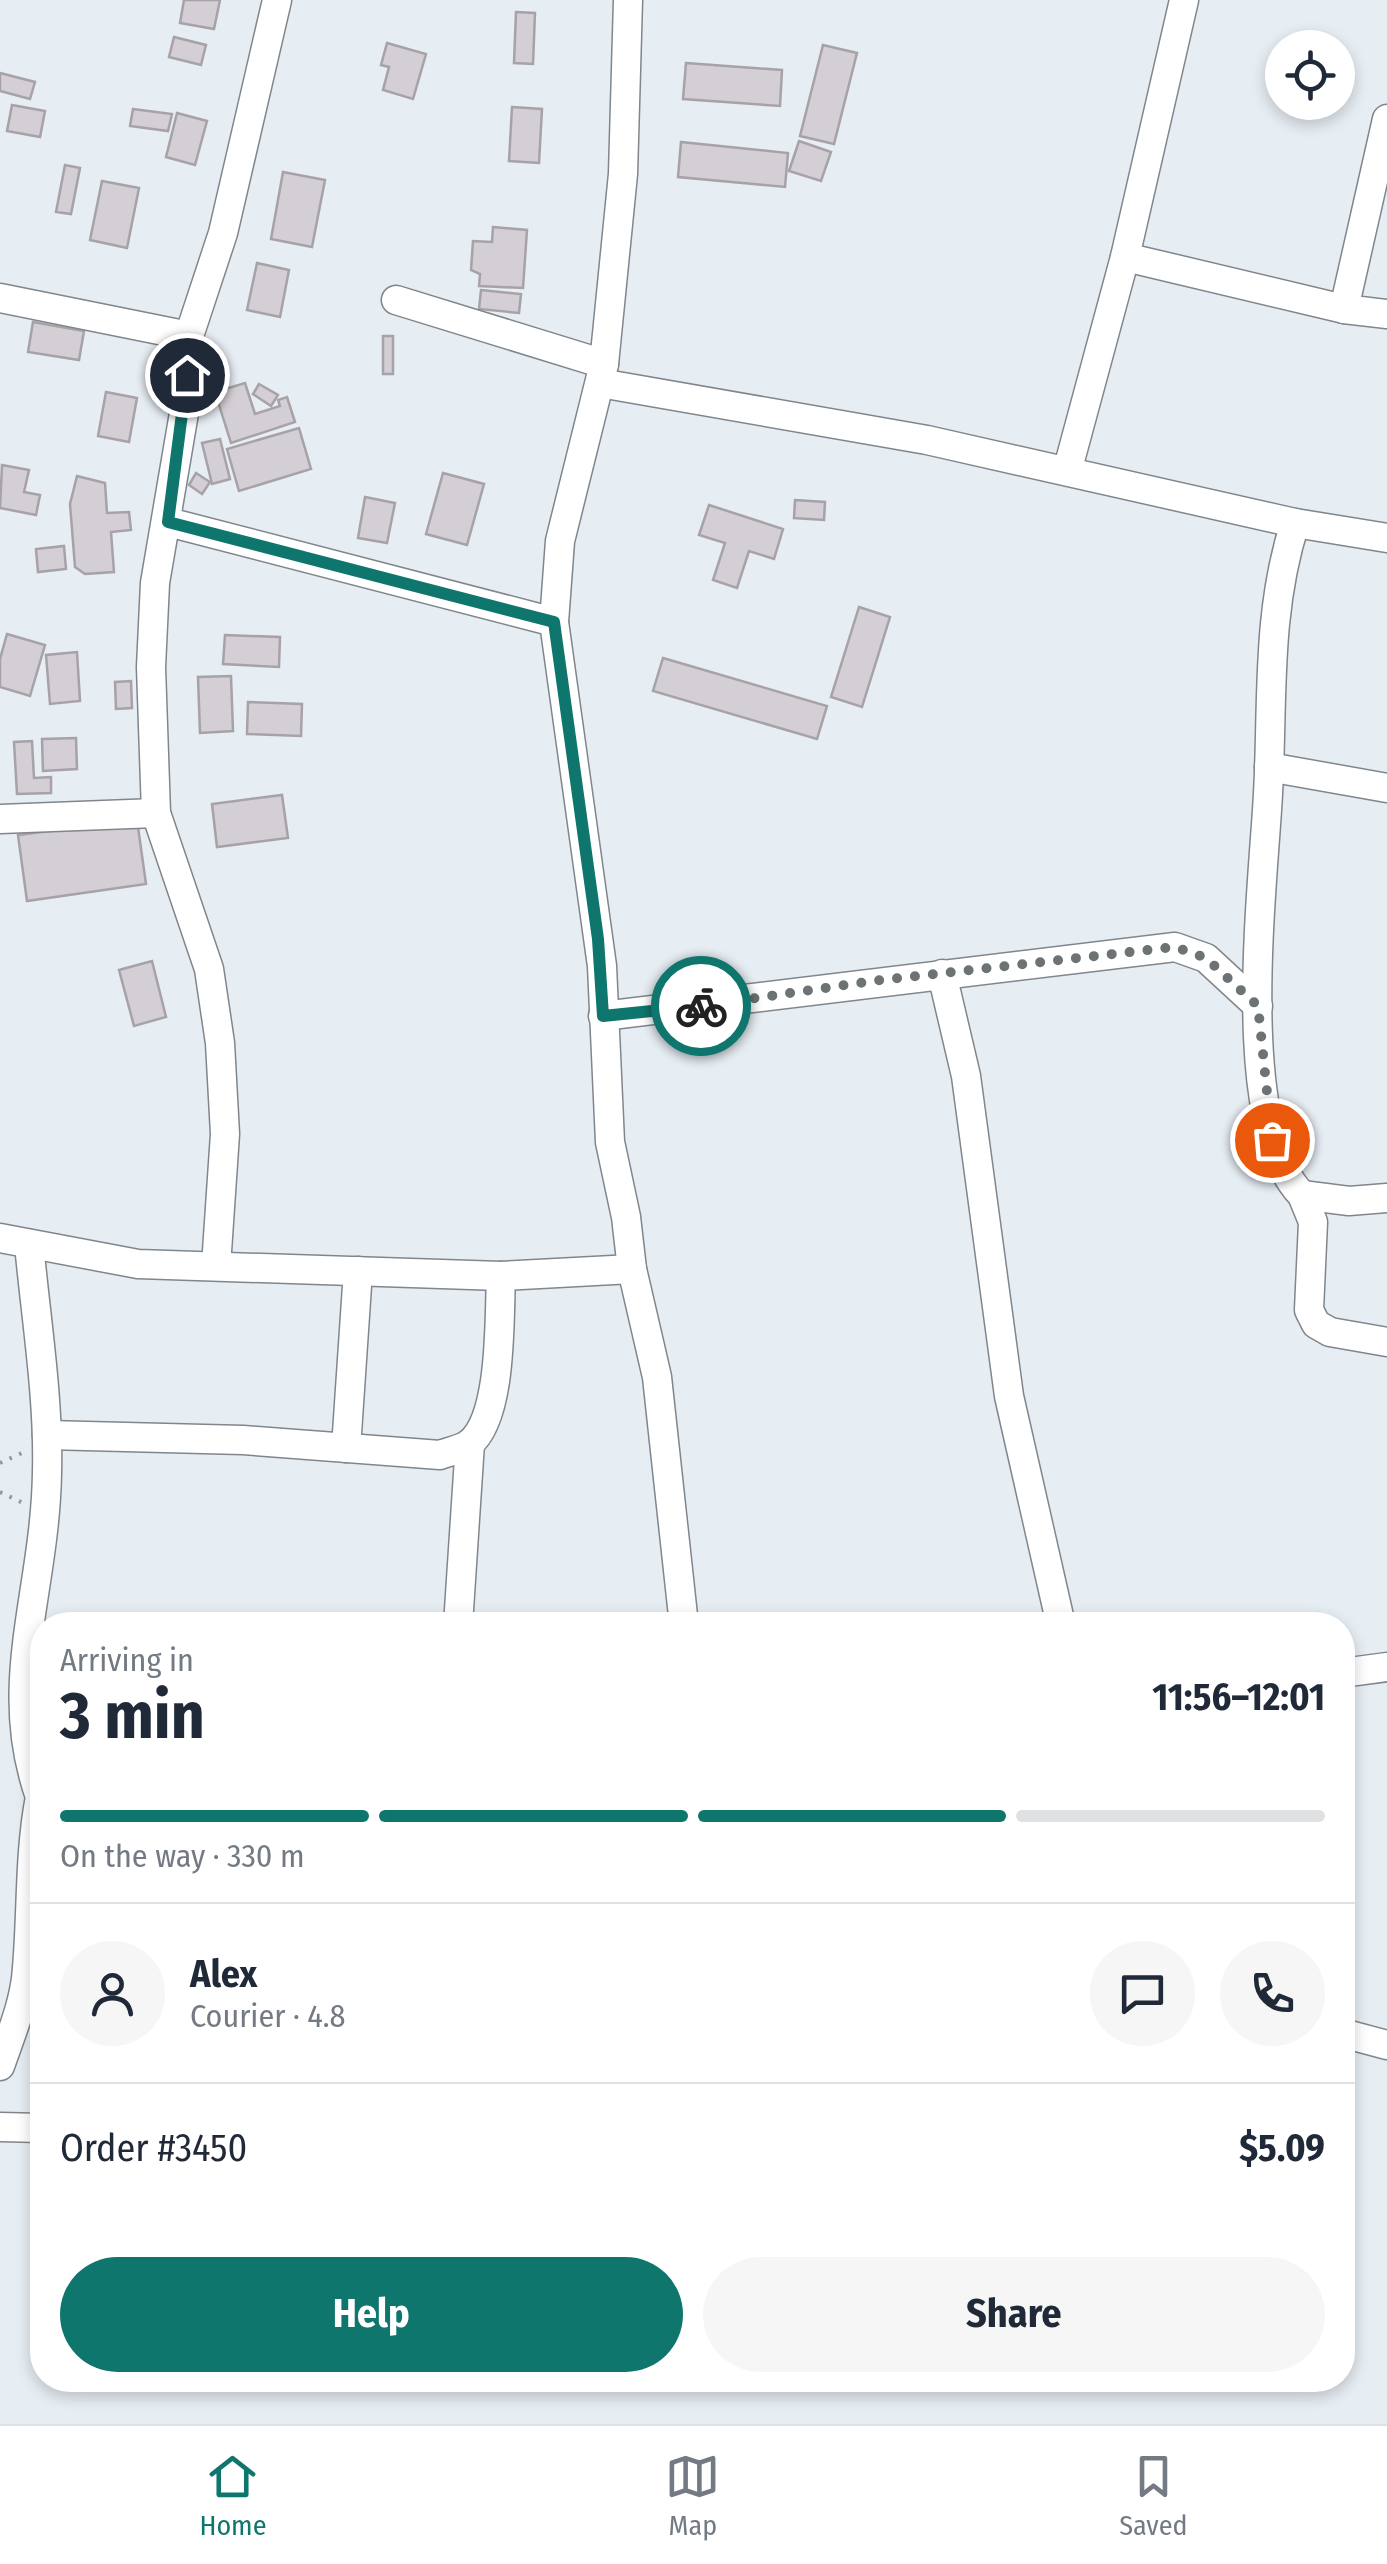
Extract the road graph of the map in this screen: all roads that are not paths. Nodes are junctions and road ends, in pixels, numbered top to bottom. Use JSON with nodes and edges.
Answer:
{"nodes":[{"id":1,"x":277,"y":0,"type":"edge"},
{"id":2,"x":628,"y":0,"type":"edge"},
{"id":3,"x":1184,"y":0,"type":"edge"},
{"id":4,"x":1387,"y":119,"type":"edge"},
{"id":5,"x":1125,"y":257,"type":"junction"},
{"id":6,"x":0,"y":298,"type":"edge"},
{"id":7,"x":396,"y":300,"type":"dead end"},
{"id":8,"x":1344,"y":309,"type":"junction"},
{"id":9,"x":1387,"y":314,"type":"edge"},
{"id":10,"x":190,"y":336,"type":"junction"},
{"id":11,"x":602,"y":374,"type":"junction"},
{"id":12,"x":1068,"y":468,"type":"junction"},
{"id":13,"x":168,"y":522,"type":"junction"},
{"id":14,"x":1295,"y":523,"type":"junction"},
{"id":15,"x":1387,"y":538,"type":"edge"},
{"id":16,"x":554,"y":622,"type":"junction"},
{"id":17,"x":1269,"y":767,"type":"junction"},
{"id":18,"x":1387,"y":788,"type":"edge"},
{"id":19,"x":156,"y":813,"type":"junction"},
{"id":20,"x":0,"y":818,"type":"edge"},
{"id":21,"x":942,"y":974,"type":"junction"},
{"id":22,"x":1258,"y":1006,"type":"junction"},
{"id":23,"x":603,"y":1016,"type":"junction"},
{"id":24,"x":1302,"y":1195,"type":"junction"},
{"id":25,"x":1387,"y":1198,"type":"edge"},
{"id":26,"x":0,"y":1238,"type":"edge"},
{"id":27,"x":28,"y":1244,"type":"junction"},
{"id":28,"x":216,"y":1266,"type":"junction"},
{"id":29,"x":632,"y":1270,"type":"junction"},
{"id":30,"x":358,"y":1271,"type":"junction"},
{"id":31,"x":501,"y":1276,"type":"junction"},
{"id":32,"x":1387,"y":1342,"type":"edge"},
{"id":33,"x":47,"y":1436,"type":"junction"},
{"id":34,"x":470,"y":1443,"type":"junction"},
{"id":35,"x":346,"y":1448,"type":"junction"},
{"id":36,"x":459,"y":1612,"type":"edge"},
{"id":37,"x":683,"y":1612,"type":"edge"},
{"id":38,"x":1059,"y":1612,"type":"edge"},
{"id":39,"x":1387,"y":1667,"type":"edge"},
{"id":40,"x":1355,"y":1671,"type":"edge"},
{"id":41,"x":30,"y":1781,"type":"edge"},
{"id":42,"x":30,"y":1877,"type":"edge"},
{"id":43,"x":28,"y":1914,"type":"junction"},
{"id":44,"x":0,"y":1926,"type":"edge"},
{"id":45,"x":1355,"y":2036,"type":"edge"},
{"id":46,"x":1387,"y":2045,"type":"edge"},
{"id":47,"x":0,"y":2066,"type":"edge"},
{"id":48,"x":0,"y":2127,"type":"edge"},
{"id":49,"x":30,"y":2128,"type":"edge"}],
"edges":[{"from":1,"to":10,"type":"street"},
{"from":2,"to":11,"type":"street"},
{"from":3,"to":5,"type":"street"},
{"from":4,"to":8,"type":"street"},
{"from":5,"to":8,"type":"street"},
{"from":5,"to":12,"type":"street"},
{"from":6,"to":10,"type":"street"},
{"from":7,"to":11,"type":"street"},
{"from":8,"to":9,"type":"street"},
{"from":10,"to":13,"type":"street"},
{"from":11,"to":12,"type":"street"},
{"from":11,"to":16,"type":"street"},
{"from":12,"to":14,"type":"street"},
{"from":13,"to":16,"type":"street"},
{"from":13,"to":19,"type":"street"},
{"from":14,"to":15,"type":"street"},
{"from":14,"to":17,"type":"street"},
{"from":16,"to":23,"type":"street"},
{"from":17,"to":18,"type":"street"},
{"from":17,"to":22,"type":"street"},
{"from":19,"to":20,"type":"street"},
{"from":19,"to":28,"type":"street"},
{"from":21,"to":22,"type":"street"},
{"from":21,"to":23,"type":"street"},
{"from":21,"to":38,"type":"street"},
{"from":22,"to":24,"type":"street"},
{"from":23,"to":29,"type":"street"},
{"from":24,"to":25,"type":"street"},
{"from":24,"to":32,"type":"street"},
{"from":26,"to":27,"type":"street"},
{"from":27,"to":28,"type":"street"},
{"from":27,"to":33,"type":"street"},
{"from":28,"to":30,"type":"street"},
{"from":29,"to":31,"type":"street"},
{"from":29,"to":37,"type":"street"},
{"from":30,"to":31,"type":"street"},
{"from":30,"to":35,"type":"street"},
{"from":31,"to":34,"type":"street"},
{"from":33,"to":35,"type":"street"},
{"from":33,"to":41,"type":"street"},
{"from":34,"to":35,"type":"street"},
{"from":34,"to":36,"type":"street"},
{"from":39,"to":40,"type":"street"},
{"from":42,"to":43,"type":"street"},
{"from":43,"to":44,"type":"street"},
{"from":43,"to":47,"type":"street"},
{"from":45,"to":46,"type":"street"},
{"from":48,"to":49,"type":"street"}]}
